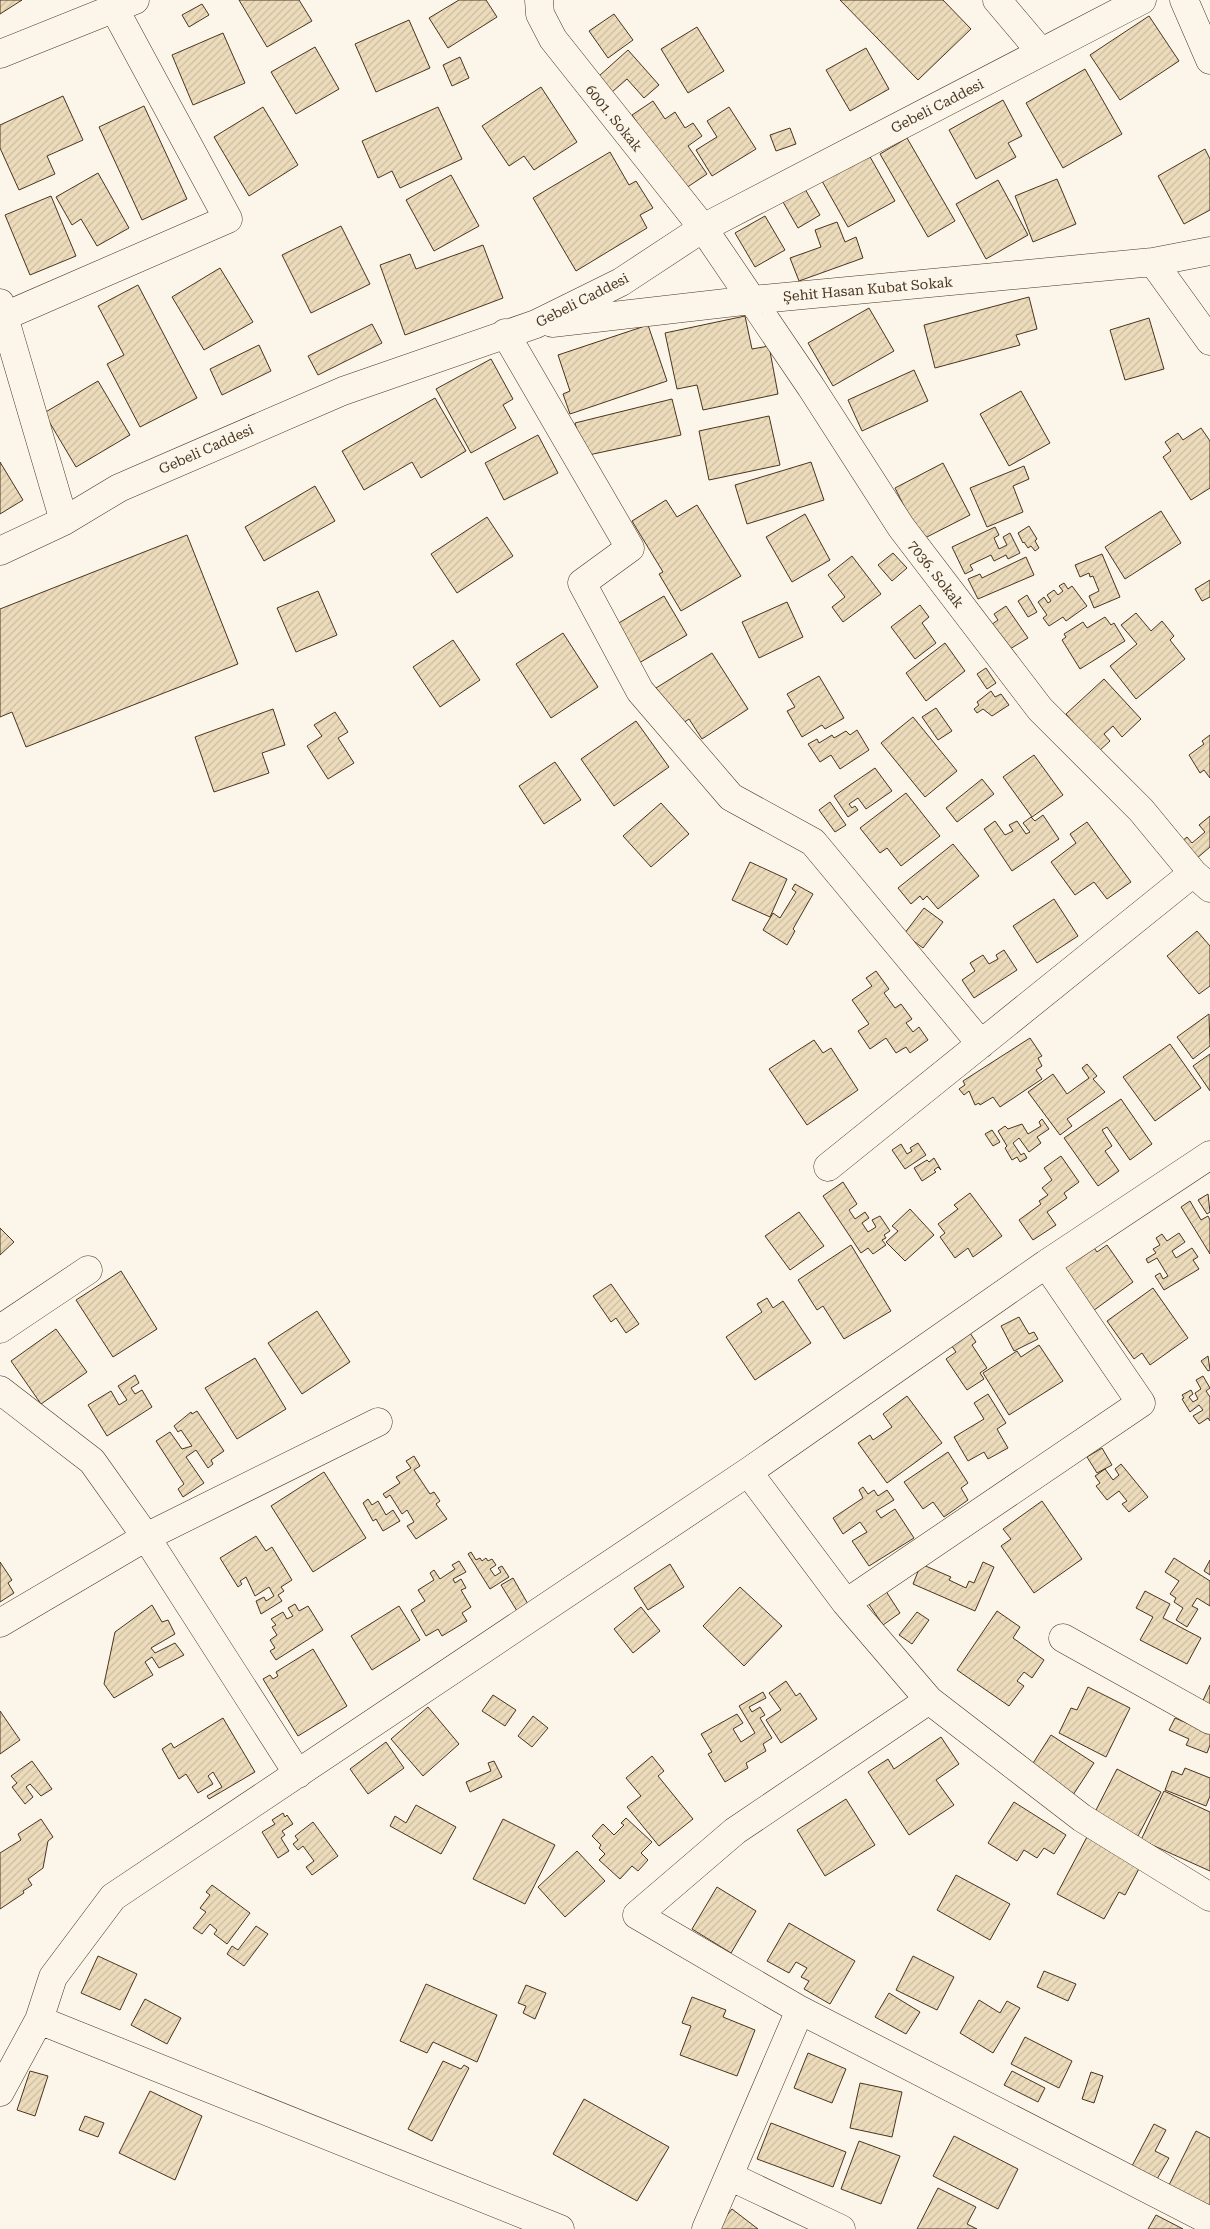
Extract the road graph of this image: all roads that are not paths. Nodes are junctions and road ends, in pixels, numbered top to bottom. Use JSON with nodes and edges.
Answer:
{"nodes":[{"id":1,"x":539,"y":0,"type":"edge"},
{"id":2,"x":997,"y":0,"type":"edge"},
{"id":3,"x":1142,"y":0,"type":"edge"},
{"id":4,"x":1184,"y":0,"type":"edge"},
{"id":5,"x":125,"y":5,"type":"edge"},
{"id":6,"x":1041,"y":52,"type":"junction"},
{"id":7,"x":0,"y":54,"type":"edge"},
{"id":8,"x":1210,"y":60,"type":"edge"},
{"id":9,"x":703,"y":228,"type":"junction"},
{"id":10,"x":1210,"y":251,"type":"edge"},
{"id":11,"x":1153,"y":262,"type":"junction"},
{"id":12,"x":752,"y":300,"type":"junction"},
{"id":13,"x":2,"y":309,"type":"edge"},
{"id":14,"x":515,"y":330,"type":"junction"},
{"id":15,"x":1210,"y":341,"type":"edge"},
{"id":16,"x":64,"y":521,"type":"junction"},
{"id":17,"x":0,"y":551,"type":"edge"},
{"id":18,"x":1202,"y":881,"type":"edge"},
{"id":19,"x":981,"y":1044,"type":"junction"},
{"id":20,"x":1210,"y":1155,"type":"edge"},
{"id":21,"x":828,"y":1167,"type":"dead end"},
{"id":22,"x":1046,"y":1264,"type":"junction"},
{"id":23,"x":88,"y":1270,"type":"dead end"},
{"id":24,"x":0,"y":1329,"type":"edge"},
{"id":25,"x":0,"y":1390,"type":"edge"},
{"id":26,"x":378,"y":1422,"type":"dead end"},
{"id":27,"x":748,"y":1472,"type":"junction"},
{"id":28,"x":146,"y":1537,"type":"junction"},
{"id":29,"x":846,"y":1603,"type":"junction"},
{"id":30,"x":0,"y":1623,"type":"edge"},
{"id":31,"x":1064,"y":1638,"type":"dead end"},
{"id":32,"x":929,"y":1700,"type":"junction"},
{"id":33,"x":1210,"y":1720,"type":"edge"},
{"id":34,"x":298,"y":1774,"type":"junction"},
{"id":35,"x":1210,"y":1897,"type":"edge"},
{"id":36,"x":800,"y":2010,"type":"junction"},
{"id":37,"x":39,"y":2020,"type":"junction"},
{"id":38,"x":2,"y":2084,"type":"edge"},
{"id":39,"x":729,"y":2176,"type":"junction"},
{"id":40,"x":1210,"y":2221,"type":"edge"},
{"id":41,"x":560,"y":2229,"type":"edge"},
{"id":42,"x":706,"y":2229,"type":"edge"},
{"id":43,"x":841,"y":2229,"type":"edge"}],
"edges":[{"from":1,"to":9,"type":"street","name":"6001. Sokak"},
{"from":2,"to":6,"type":"street"},
{"from":3,"to":6,"type":"street","name":"Gebeli Caddesi"},
{"from":4,"to":8,"type":"street"},
{"from":5,"to":7,"type":"street"},
{"from":5,"to":13,"type":"street"},
{"from":6,"to":9,"type":"street","name":"Gebeli Caddesi"},
{"from":9,"to":12,"type":"street","name":"7036. Sokak"},
{"from":9,"to":14,"type":"street","name":"Gebeli Caddesi"},
{"from":10,"to":11,"type":"street","name":"Şehit Hasan Kubat Sokak"},
{"from":11,"to":12,"type":"street","name":"Şehit Hasan Kubat Sokak"},
{"from":11,"to":15,"type":"street"},
{"from":12,"to":14,"type":"street","name":"Şehit Hasan Kubat Sokak"},
{"from":12,"to":18,"type":"street","name":"7036. Sokak"},
{"from":13,"to":16,"type":"street"},
{"from":14,"to":16,"type":"street","name":"Gebeli Caddesi"},
{"from":14,"to":19,"type":"street"},
{"from":16,"to":17,"type":"street","name":"Gebeli Caddesi"},
{"from":18,"to":19,"type":"street"},
{"from":19,"to":21,"type":"street"},
{"from":20,"to":22,"type":"street"},
{"from":22,"to":27,"type":"street"},
{"from":22,"to":29,"type":"street"},
{"from":23,"to":24,"type":"street"},
{"from":25,"to":28,"type":"street"},
{"from":26,"to":28,"type":"street"},
{"from":27,"to":29,"type":"street"},
{"from":27,"to":34,"type":"street"},
{"from":28,"to":30,"type":"street"},
{"from":28,"to":34,"type":"street"},
{"from":29,"to":32,"type":"street"},
{"from":31,"to":33,"type":"street"},
{"from":32,"to":35,"type":"street"},
{"from":32,"to":36,"type":"street"},
{"from":34,"to":37,"type":"street"},
{"from":36,"to":39,"type":"street"},
{"from":36,"to":40,"type":"street"},
{"from":37,"to":38,"type":"street"},
{"from":37,"to":41,"type":"street"},
{"from":39,"to":42,"type":"street"},
{"from":39,"to":43,"type":"street"}]}
